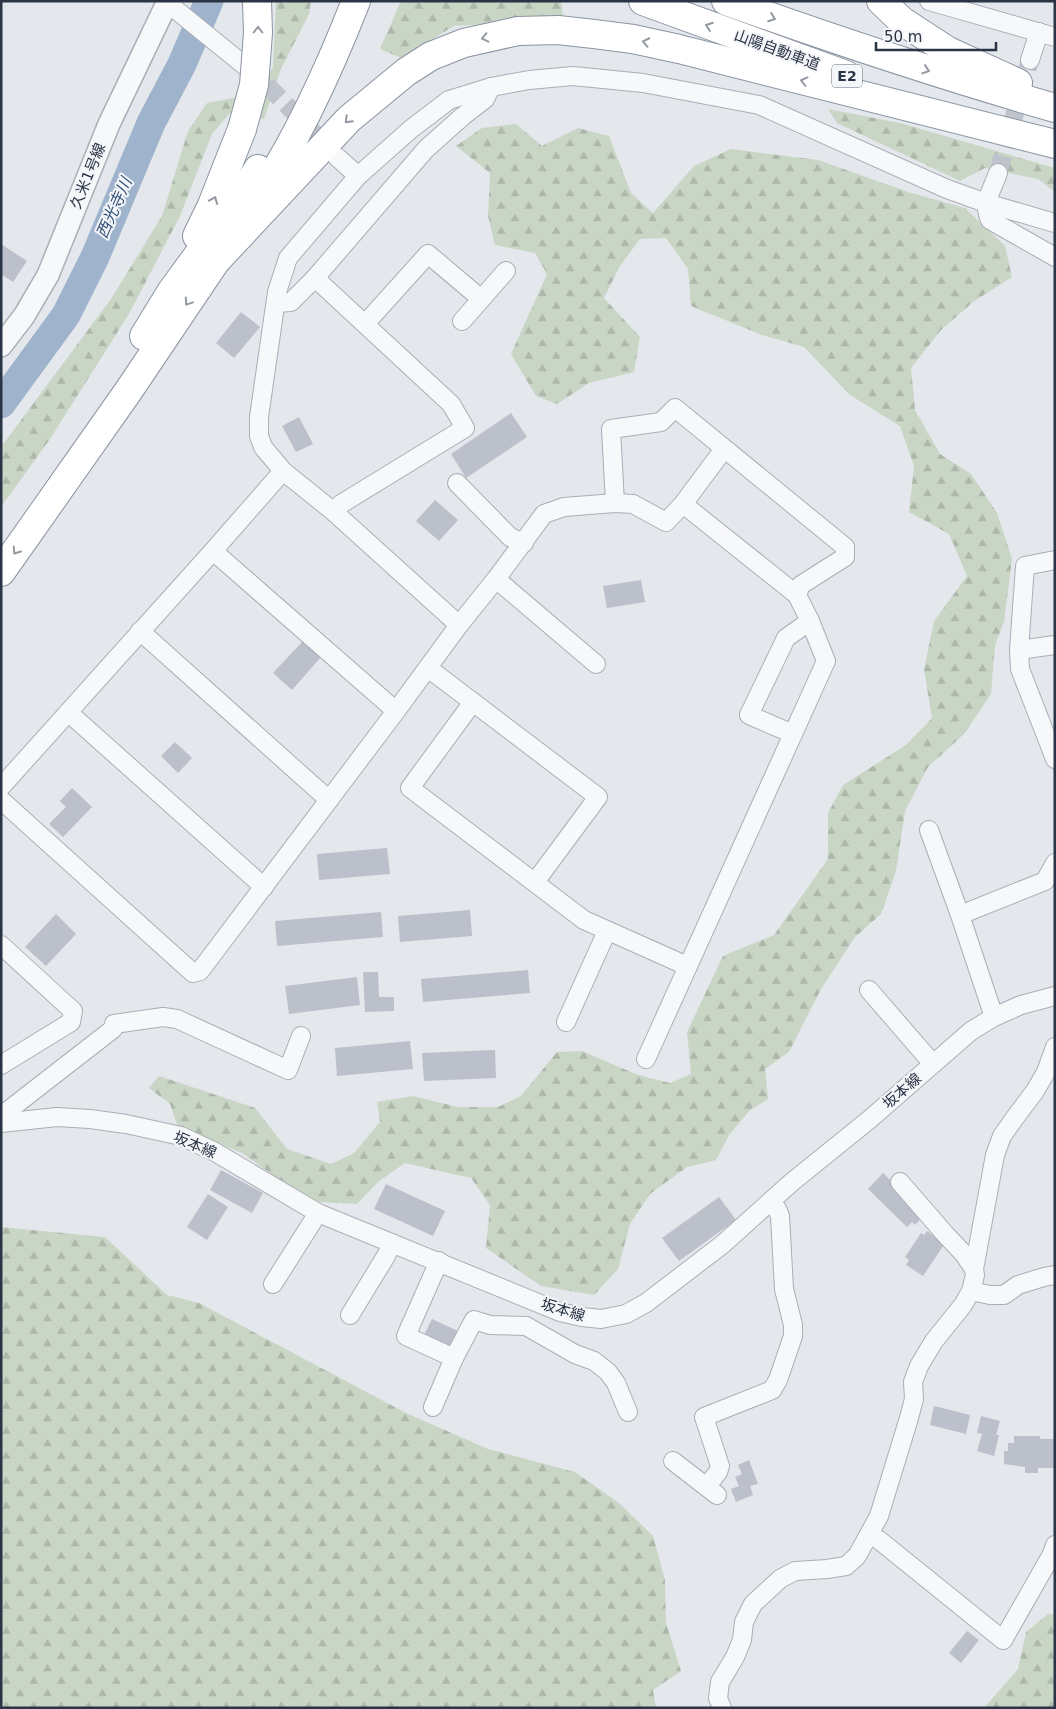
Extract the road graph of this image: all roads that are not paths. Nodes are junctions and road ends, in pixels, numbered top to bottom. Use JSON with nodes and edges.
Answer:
{"nodes":[{"id":1,"x":257,"y":1,"type":"edge"},
{"id":2,"x":338,"y":1,"type":"edge"},
{"id":3,"x":356,"y":1,"type":"edge"},
{"id":4,"x":643,"y":1,"type":"edge"},
{"id":5,"x":726,"y":1,"type":"edge"},
{"id":6,"x":880,"y":1,"type":"edge"},
{"id":7,"x":930,"y":1,"type":"edge"},
{"id":8,"x":171,"y":5,"type":"edge"},
{"id":9,"x":1047,"y":34,"type":"edge"},
{"id":10,"x":1030,"y":60,"type":"tunnel mouth"},
{"id":11,"x":268,"y":84,"type":"tunnel mouth"},
{"id":12,"x":491,"y":88,"type":"junction"},
{"id":13,"x":1055,"y":97,"type":"edge"},
{"id":14,"x":1055,"y":108,"type":"edge"},
{"id":15,"x":1055,"y":140,"type":"edge"},
{"id":16,"x":1055,"y":144,"type":"edge"},
{"id":17,"x":338,"y":157,"type":"tunnel mouth"},
{"id":18,"x":998,"y":173,"type":"tunnel mouth"},
{"id":19,"x":358,"y":176,"type":"junction"},
{"id":20,"x":986,"y":203,"type":"junction"},
{"id":21,"x":1055,"y":223,"type":"edge"},
{"id":22,"x":1055,"y":257,"type":"edge"},
{"id":23,"x":215,"y":262,"type":"junction"},
{"id":24,"x":506,"y":271,"type":"dead end"},
{"id":25,"x":315,"y":278,"type":"junction"},
{"id":26,"x":171,"y":292,"type":"junction"},
{"id":27,"x":480,"y":298,"type":"junction"},
{"id":28,"x":276,"y":303,"type":"junction"},
{"id":29,"x":462,"y":321,"type":"dead end"},
{"id":30,"x":365,"y":324,"type":"junction"},
{"id":31,"x":1,"y":346,"type":"edge"},
{"id":32,"x":724,"y":449,"type":"junction"},
{"id":33,"x":283,"y":471,"type":"junction"},
{"id":34,"x":458,"y":483,"type":"dead end"},
{"id":35,"x":615,"y":503,"type":"junction"},
{"id":36,"x":683,"y":504,"type":"junction"},
{"id":37,"x":334,"y":512,"type":"junction"},
{"id":38,"x":1,"y":542,"type":"edge"},
{"id":39,"x":524,"y":543,"type":"junction"},
{"id":40,"x":213,"y":551,"type":"junction"},
{"id":41,"x":1055,"y":560,"type":"edge"},
{"id":42,"x":1,"y":572,"type":"edge"},
{"id":43,"x":496,"y":579,"type":"junction"},
{"id":44,"x":797,"y":595,"type":"junction"},
{"id":45,"x":810,"y":621,"type":"junction"},
{"id":46,"x":459,"y":625,"type":"junction"},
{"id":47,"x":140,"y":631,"type":"junction"},
{"id":48,"x":1055,"y":645,"type":"edge"},
{"id":49,"x":1019,"y":650,"type":"junction"},
{"id":50,"x":596,"y":664,"type":"dead end"},
{"id":51,"x":428,"y":668,"type":"junction"},
{"id":52,"x":473,"y":702,"type":"junction"},
{"id":53,"x":396,"y":711,"type":"junction"},
{"id":54,"x":68,"y":713,"type":"junction"},
{"id":55,"x":793,"y":734,"type":"junction"},
{"id":56,"x":1055,"y":759,"type":"edge"},
{"id":57,"x":1,"y":788,"type":"edge"},
{"id":58,"x":1,"y":800,"type":"edge"},
{"id":59,"x":329,"y":800,"type":"junction"},
{"id":60,"x":929,"y":830,"type":"dead end"},
{"id":61,"x":1055,"y":863,"type":"edge"},
{"id":62,"x":535,"y":882,"type":"junction"},
{"id":63,"x":264,"y":887,"type":"junction"},
{"id":64,"x":960,"y":915,"type":"junction"},
{"id":65,"x":607,"y":931,"type":"junction"},
{"id":66,"x":1,"y":945,"type":"edge"},
{"id":67,"x":687,"y":966,"type":"junction"},
{"id":68,"x":869,"y":990,"type":"dead end"},
{"id":69,"x":1055,"y":996,"type":"edge"},
{"id":70,"x":994,"y":1017,"type":"junction"},
{"id":71,"x":566,"y":1022,"type":"dead end"},
{"id":72,"x":302,"y":1036,"type":"dead end"},
{"id":73,"x":1055,"y":1046,"type":"edge"},
{"id":74,"x":646,"y":1059,"type":"dead end"},
{"id":75,"x":933,"y":1064,"type":"junction"},
{"id":76,"x":1,"y":1065,"type":"edge"},
{"id":77,"x":1,"y":1116,"type":"edge"},
{"id":78,"x":1,"y":1123,"type":"edge"},
{"id":79,"x":900,"y":1182,"type":"dead end"},
{"id":80,"x":770,"y":1202,"type":"junction"},
{"id":81,"x":318,"y":1212,"type":"junction"},
{"id":82,"x":392,"y":1243,"type":"junction"},
{"id":83,"x":439,"y":1261,"type":"junction"},
{"id":84,"x":974,"y":1269,"type":"junction"},
{"id":85,"x":1055,"y":1275,"type":"edge"},
{"id":86,"x":273,"y":1284,"type":"dead end"},
{"id":87,"x":971,"y":1291,"type":"junction"},
{"id":88,"x":350,"y":1315,"type":"dead end"},
{"id":89,"x":454,"y":1358,"type":"junction"},
{"id":90,"x":433,"y":1407,"type":"dead end"},
{"id":91,"x":628,"y":1412,"type":"dead end"},
{"id":92,"x":673,"y":1461,"type":"dead end"},
{"id":93,"x":870,"y":1535,"type":"junction"},
{"id":94,"x":1055,"y":1545,"type":"edge"},
{"id":95,"x":722,"y":1708,"type":"edge"}],
"edges":[{"from":26,"to":1,"type":"highway","one_way":true,"bridge":true},
{"from":2,"to":26,"type":"highway"},
{"from":3,"to":23,"type":"highway"},
{"from":15,"to":4,"type":"highway","name":"山陽自動車道","number":"E2","one_way":true},
{"from":5,"to":14,"type":"highway","name":"山陽自動車道","number":"E2","one_way":true},
{"from":6,"to":13,"type":"highway"},
{"from":7,"to":9,"type":"street"},
{"from":8,"to":11,"type":"street"},
{"from":8,"to":31,"type":"street","name":"久米1号線"},
{"from":9,"to":10,"type":"street"},
{"from":12,"to":19,"type":"street"},
{"from":12,"to":20,"type":"street"},
{"from":12,"to":25,"type":"street"},
{"from":16,"to":23,"type":"highway","one_way":true},
{"from":17,"to":19,"type":"street"},
{"from":18,"to":20,"type":"street"},
{"from":19,"to":28,"type":"street"},
{"from":20,"to":21,"type":"street"},
{"from":20,"to":22,"type":"street"},
{"from":23,"to":42,"type":"highway","one_way":true},
{"from":24,"to":27,"type":"street"},
{"from":25,"to":28,"type":"street"},
{"from":25,"to":30,"type":"street"},
{"from":26,"to":38,"type":"highway"},
{"from":27,"to":29,"type":"street"},
{"from":27,"to":30,"type":"street"},
{"from":28,"to":33,"type":"street"},
{"from":30,"to":37,"type":"street"},
{"from":32,"to":35,"type":"street"},
{"from":32,"to":36,"type":"street"},
{"from":32,"to":44,"type":"street"},
{"from":33,"to":37,"type":"street"},
{"from":33,"to":40,"type":"street"},
{"from":34,"to":39,"type":"street"},
{"from":35,"to":36,"type":"street"},
{"from":35,"to":39,"type":"street"},
{"from":36,"to":44,"type":"street"},
{"from":37,"to":46,"type":"street"},
{"from":39,"to":43,"type":"street"},
{"from":40,"to":47,"type":"street"},
{"from":40,"to":53,"type":"street"},
{"from":41,"to":49,"type":"street"},
{"from":43,"to":46,"type":"street"},
{"from":43,"to":50,"type":"street"},
{"from":44,"to":45,"type":"street"},
{"from":45,"to":55,"type":"street"},
{"from":45,"to":55,"type":"street"},
{"from":46,"to":51,"type":"street"},
{"from":47,"to":54,"type":"street"},
{"from":47,"to":59,"type":"street"},
{"from":48,"to":49,"type":"street"},
{"from":49,"to":56,"type":"street"},
{"from":51,"to":52,"type":"street"},
{"from":51,"to":53,"type":"street"},
{"from":52,"to":62,"type":"street"},
{"from":52,"to":62,"type":"street"},
{"from":53,"to":59,"type":"street"},
{"from":54,"to":57,"type":"street"},
{"from":54,"to":63,"type":"street"},
{"from":55,"to":67,"type":"street"},
{"from":58,"to":63,"type":"street"},
{"from":59,"to":63,"type":"street"},
{"from":60,"to":64,"type":"street"},
{"from":61,"to":64,"type":"street"},
{"from":62,"to":65,"type":"street"},
{"from":64,"to":70,"type":"street"},
{"from":65,"to":67,"type":"street"},
{"from":65,"to":71,"type":"street"},
{"from":66,"to":76,"type":"street"},
{"from":67,"to":74,"type":"street"},
{"from":68,"to":75,"type":"street"},
{"from":69,"to":70,"type":"street","name":"坂本線"},
{"from":70,"to":75,"type":"street","name":"坂本線"},
{"from":72,"to":77,"type":"street"},
{"from":73,"to":84,"type":"street"},
{"from":75,"to":80,"type":"street","name":"坂本線"},
{"from":78,"to":81,"type":"street","name":"坂本線"},
{"from":79,"to":84,"type":"street"},
{"from":80,"to":83,"type":"street","name":"坂本線"},
{"from":80,"to":92,"type":"street"},
{"from":81,"to":82,"type":"street","name":"坂本線"},
{"from":81,"to":86,"type":"street"},
{"from":82,"to":83,"type":"street","name":"坂本線"},
{"from":82,"to":88,"type":"street"},
{"from":83,"to":89,"type":"street"},
{"from":84,"to":87,"type":"street"},
{"from":85,"to":87,"type":"street"},
{"from":87,"to":93,"type":"street"},
{"from":89,"to":90,"type":"street"},
{"from":89,"to":91,"type":"street"},
{"from":93,"to":94,"type":"street"},
{"from":93,"to":95,"type":"street"}]}
